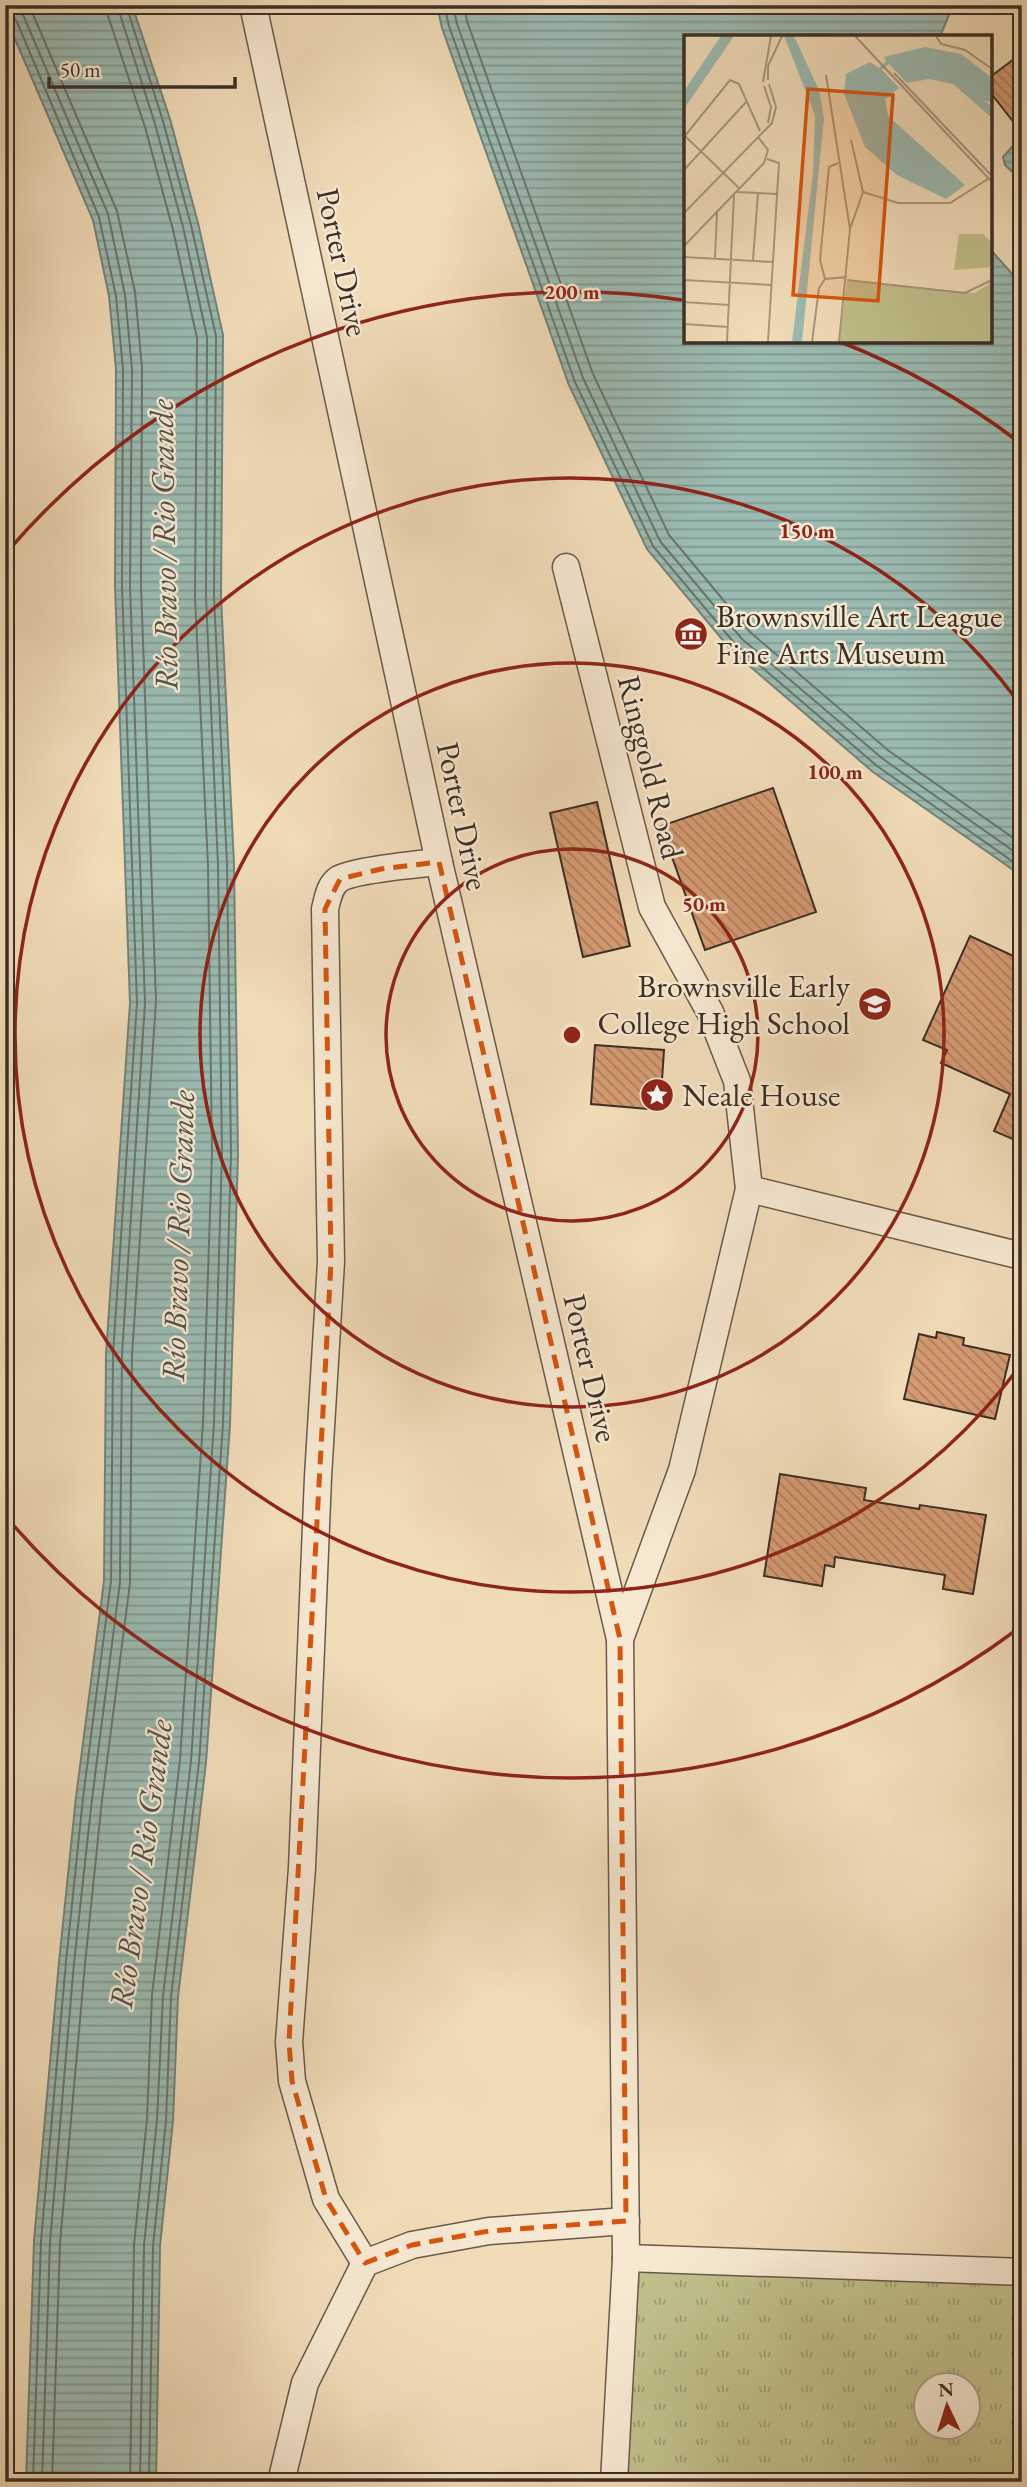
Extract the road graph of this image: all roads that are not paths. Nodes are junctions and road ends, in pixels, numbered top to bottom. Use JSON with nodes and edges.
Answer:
{"nodes":[{"id":1,"x":253,"y":5,"type":"edge"},
{"id":2,"x":566,"y":567,"type":"dead end"},
{"id":3,"x":439,"y":862,"type":"junction"},
{"id":4,"x":749,"y":1189,"type":"junction"},
{"id":5,"x":1022,"y":1256,"type":"edge"},
{"id":6,"x":621,"y":1639,"type":"junction"},
{"id":7,"x":626,"y":2221,"type":"junction"},
{"id":8,"x":626,"y":2258,"type":"junction"},
{"id":9,"x":365,"y":2263,"type":"junction"},
{"id":10,"x":1022,"y":2272,"type":"edge"},
{"id":11,"x":281,"y":2482,"type":"edge"},
{"id":12,"x":614,"y":2482,"type":"edge"}],
"edges":[{"from":1,"to":3,"type":"street","name":"Porter Drive"},
{"from":2,"to":4,"type":"street","name":"Ringgold Road"},
{"from":3,"to":6,"type":"street","name":"Porter Drive"},
{"from":3,"to":9,"type":"street"},
{"from":4,"to":5,"type":"street"},
{"from":4,"to":6,"type":"street","name":"Ringgold Road"},
{"from":6,"to":7,"type":"street"},
{"from":7,"to":8,"type":"street"},
{"from":7,"to":9,"type":"street"},
{"from":8,"to":10,"type":"street"},
{"from":8,"to":12,"type":"street"},
{"from":9,"to":11,"type":"street"}]}
